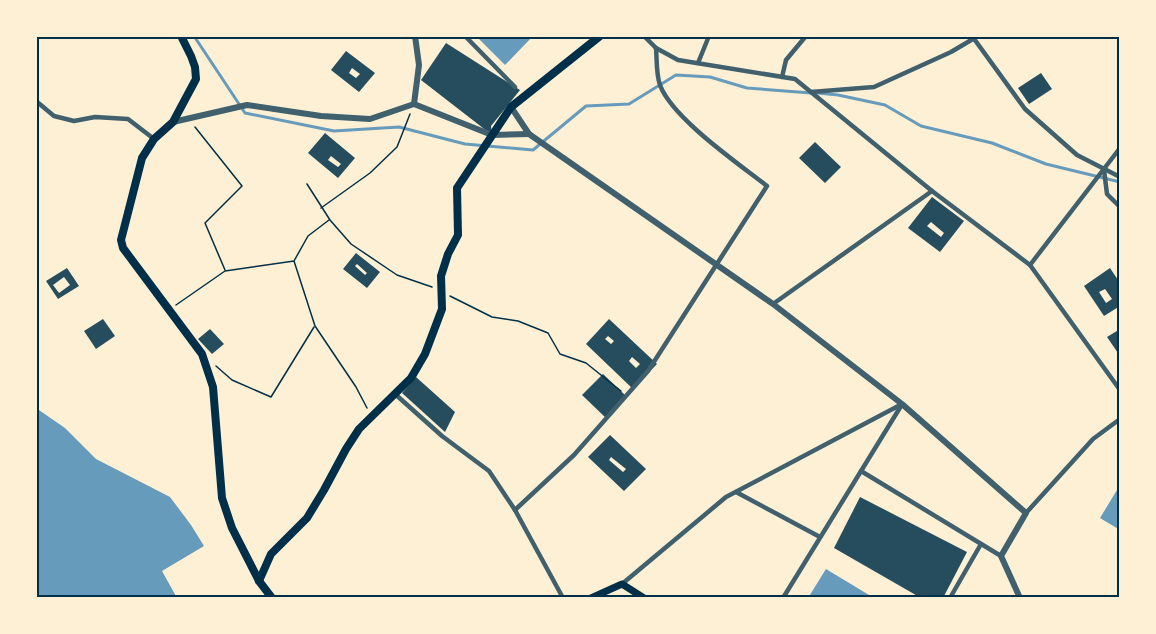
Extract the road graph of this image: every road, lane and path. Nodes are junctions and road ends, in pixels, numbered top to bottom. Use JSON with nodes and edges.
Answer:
{"nodes":[{"id":1,"x":181,"y":36,"type":"edge"},
{"id":2,"x":415,"y":36,"type":"edge"},
{"id":3,"x":465,"y":36,"type":"edge"},
{"id":4,"x":600,"y":36,"type":"edge"},
{"id":5,"x":644,"y":36,"type":"edge"},
{"id":6,"x":709,"y":36,"type":"edge"},
{"id":7,"x":806,"y":36,"type":"edge"},
{"id":8,"x":975,"y":37,"type":"edge"},
{"id":9,"x":656,"y":48,"type":"junction"},
{"id":10,"x":698,"y":63,"type":"junction"},
{"id":11,"x":782,"y":77,"type":"junction"},
{"id":12,"x":515,"y":87,"type":"dead end"},
{"id":13,"x":811,"y":92,"type":"junction"},
{"id":14,"x":36,"y":101,"type":"edge"},
{"id":15,"x":414,"y":105,"type":"junction"},
{"id":16,"x":511,"y":107,"type":"junction"},
{"id":17,"x":189,"y":118,"type":"junction"},
{"id":18,"x":173,"y":122,"type":"junction"},
{"id":19,"x":529,"y":134,"type":"junction"},
{"id":20,"x":492,"y":135,"type":"junction"},
{"id":21,"x":154,"y":139,"type":"junction"},
{"id":22,"x":1120,"y":148,"type":"edge"},
{"id":23,"x":1104,"y":170,"type":"junction"},
{"id":24,"x":1120,"y":177,"type":"edge"},
{"id":25,"x":307,"y":184,"type":"dead end"},
{"id":26,"x":932,"y":191,"type":"junction"},
{"id":27,"x":1120,"y":207,"type":"edge"},
{"id":28,"x":321,"y":208,"type":"junction"},
{"id":29,"x":330,"y":220,"type":"junction"},
{"id":30,"x":294,"y":261,"type":"junction"},
{"id":31,"x":718,"y":265,"type":"junction"},
{"id":32,"x":1030,"y":265,"type":"junction"},
{"id":33,"x":225,"y":271,"type":"junction"},
{"id":34,"x":442,"y":292,"type":"junction"},
{"id":35,"x":773,"y":304,"type":"junction"},
{"id":36,"x":169,"y":310,"type":"junction"},
{"id":37,"x":315,"y":326,"type":"junction"},
{"id":38,"x":202,"y":354,"type":"junction"},
{"id":39,"x":1120,"y":390,"type":"edge"},
{"id":40,"x":395,"y":394,"type":"junction"},
{"id":41,"x":626,"y":395,"type":"junction"},
{"id":42,"x":902,"y":404,"type":"junction"},
{"id":43,"x":371,"y":417,"type":"junction"},
{"id":44,"x":1120,"y":418,"type":"edge"},
{"id":45,"x":861,"y":471,"type":"junction"},
{"id":46,"x":736,"y":492,"type":"junction"},
{"id":47,"x":515,"y":510,"type":"junction"},
{"id":48,"x":1026,"y":513,"type":"junction"},
{"id":49,"x":820,"y":537,"type":"junction"},
{"id":50,"x":981,"y":544,"type":"junction"},
{"id":51,"x":1001,"y":556,"type":"junction"},
{"id":52,"x":259,"y":581,"type":"junction"},
{"id":53,"x":622,"y":584,"type":"junction"},
{"id":54,"x":272,"y":598,"type":"edge"},
{"id":55,"x":563,"y":598,"type":"edge"},
{"id":56,"x":591,"y":598,"type":"edge"},
{"id":57,"x":644,"y":598,"type":"edge"},
{"id":58,"x":783,"y":598,"type":"edge"},
{"id":59,"x":950,"y":598,"type":"edge"},
{"id":60,"x":1020,"y":598,"type":"edge"}],
"edges":[{"from":1,"to":18,"type":"main road"},
{"from":2,"to":15,"type":"street"},
{"from":3,"to":12,"type":"street"},
{"from":4,"to":16,"type":"main road"},
{"from":5,"to":9,"type":"street"},
{"from":6,"to":10,"type":"street"},
{"from":7,"to":11,"type":"street"},
{"from":8,"to":13,"type":"street"},
{"from":8,"to":23,"type":"street"},
{"from":9,"to":10,"type":"street"},
{"from":9,"to":31,"type":"street"},
{"from":10,"to":11,"type":"street"},
{"from":11,"to":13,"type":"street"},
{"from":13,"to":26,"type":"street"},
{"from":14,"to":21,"type":"street"},
{"from":15,"to":17,"type":"street"},
{"from":15,"to":20,"type":"street"},
{"from":15,"to":28,"type":"path"},
{"from":16,"to":19,"type":"street"},
{"from":16,"to":20,"type":"main road"},
{"from":17,"to":18,"type":"street"},
{"from":17,"to":33,"type":"path"},
{"from":18,"to":21,"type":"main road"},
{"from":19,"to":20,"type":"street"},
{"from":19,"to":31,"type":"street"},
{"from":20,"to":34,"type":"main road"},
{"from":21,"to":36,"type":"main road"},
{"from":22,"to":23,"type":"street"},
{"from":23,"to":24,"type":"street"},
{"from":23,"to":27,"type":"street"},
{"from":23,"to":32,"type":"street"},
{"from":25,"to":28,"type":"path"},
{"from":26,"to":32,"type":"street"},
{"from":26,"to":35,"type":"street"},
{"from":28,"to":29,"type":"path"},
{"from":29,"to":30,"type":"path"},
{"from":29,"to":34,"type":"path"},
{"from":30,"to":33,"type":"path"},
{"from":30,"to":37,"type":"path"},
{"from":31,"to":35,"type":"street"},
{"from":31,"to":41,"type":"street"},
{"from":32,"to":39,"type":"street"},
{"from":33,"to":36,"type":"path"},
{"from":34,"to":40,"type":"main road"},
{"from":34,"to":41,"type":"path"},
{"from":35,"to":42,"type":"street"},
{"from":36,"to":38,"type":"main road"},
{"from":37,"to":38,"type":"path"},
{"from":37,"to":43,"type":"path"},
{"from":38,"to":52,"type":"main road"},
{"from":40,"to":43,"type":"main road"},
{"from":40,"to":47,"type":"street"},
{"from":41,"to":47,"type":"street"},
{"from":42,"to":45,"type":"street"},
{"from":42,"to":46,"type":"street"},
{"from":42,"to":48,"type":"street"},
{"from":43,"to":52,"type":"main road"},
{"from":44,"to":48,"type":"street"},
{"from":45,"to":49,"type":"street"},
{"from":45,"to":50,"type":"street"},
{"from":46,"to":49,"type":"street"},
{"from":46,"to":53,"type":"street"},
{"from":47,"to":55,"type":"street"},
{"from":48,"to":51,"type":"street"},
{"from":49,"to":58,"type":"street"},
{"from":50,"to":51,"type":"street"},
{"from":50,"to":59,"type":"street"},
{"from":51,"to":60,"type":"street"},
{"from":52,"to":54,"type":"main road"},
{"from":53,"to":56,"type":"main road"},
{"from":53,"to":57,"type":"main road"}]}
